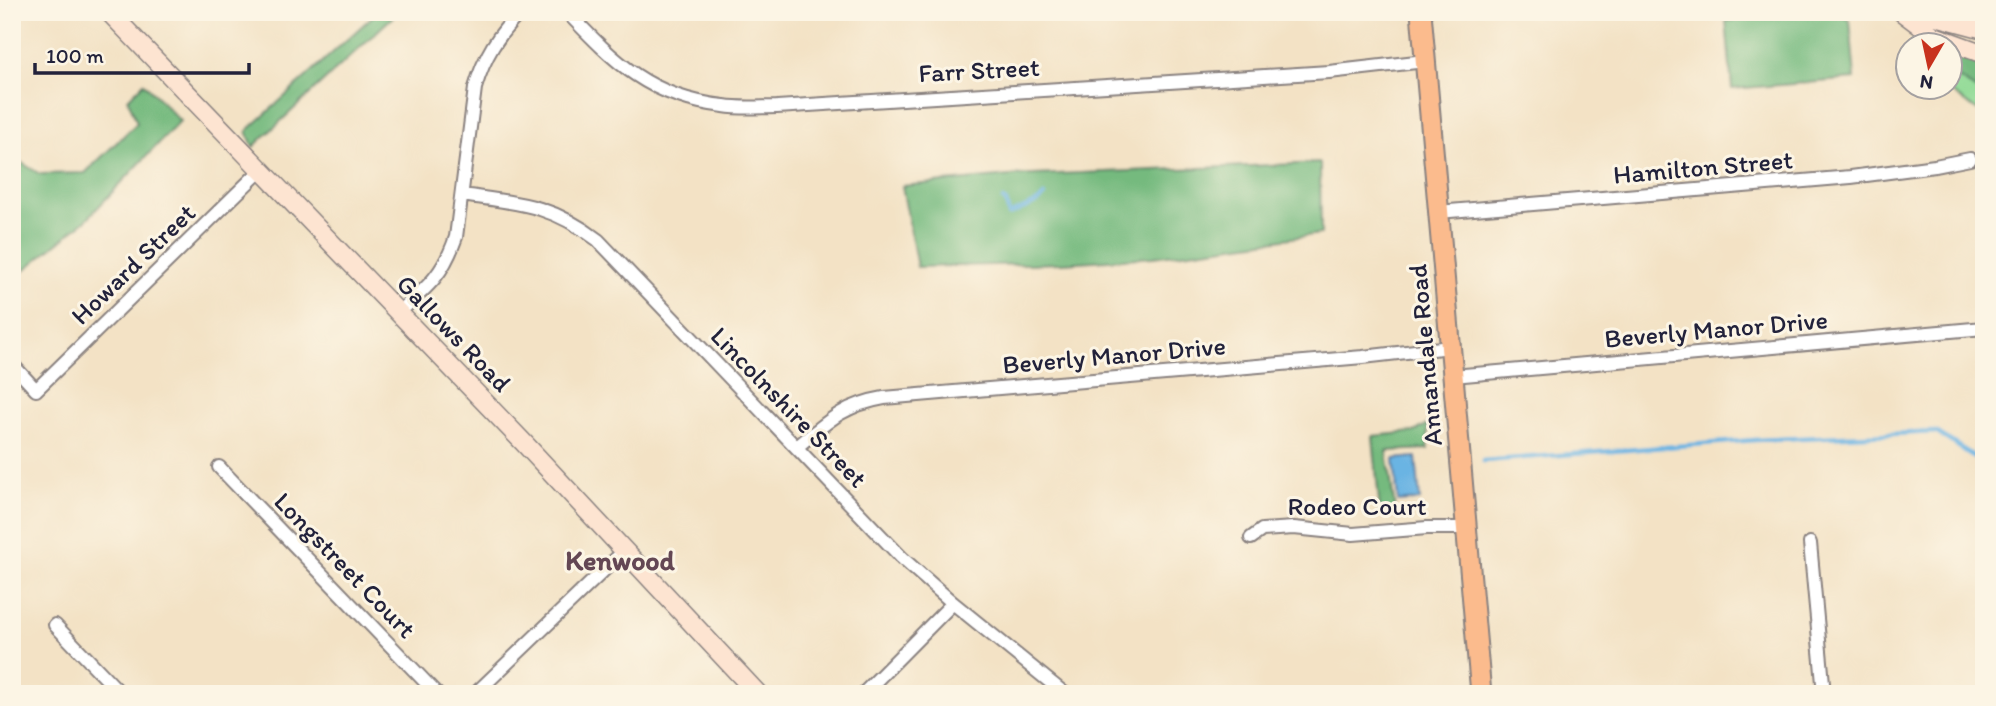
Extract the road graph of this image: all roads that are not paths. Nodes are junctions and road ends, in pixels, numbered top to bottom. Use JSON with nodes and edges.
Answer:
{"nodes":[{"id":1,"x":109,"y":12,"type":"edge"},
{"id":2,"x":521,"y":12,"type":"edge"},
{"id":3,"x":567,"y":12,"type":"edge"},
{"id":4,"x":1421,"y":12,"type":"edge"},
{"id":5,"x":1902,"y":12,"type":"edge"},
{"id":6,"x":1921,"y":12,"type":"edge"},
{"id":7,"x":1984,"y":29,"type":"edge"},
{"id":8,"x":1984,"y":54,"type":"edge"},
{"id":9,"x":1424,"y":61,"type":"junction"},
{"id":10,"x":1970,"y":159,"type":"dead end"},
{"id":11,"x":261,"y":170,"type":"junction"},
{"id":12,"x":462,"y":195,"type":"junction"},
{"id":13,"x":1438,"y":212,"type":"junction"},
{"id":14,"x":398,"y":313,"type":"junction"},
{"id":15,"x":1984,"y":328,"type":"edge"},
{"id":16,"x":1450,"y":347,"type":"junction"},
{"id":17,"x":12,"y":363,"type":"edge"},
{"id":18,"x":1453,"y":376,"type":"junction"},
{"id":19,"x":797,"y":447,"type":"junction"},
{"id":20,"x":219,"y":467,"type":"dead end"},
{"id":21,"x":1466,"y":528,"type":"junction"},
{"id":22,"x":1251,"y":538,"type":"dead end"},
{"id":23,"x":1810,"y":543,"type":"dead end"},
{"id":24,"x":625,"y":550,"type":"junction"},
{"id":25,"x":953,"y":603,"type":"junction"},
{"id":26,"x":55,"y":625,"type":"dead end"},
{"id":27,"x":121,"y":694,"type":"edge"},
{"id":28,"x":437,"y":694,"type":"edge"},
{"id":29,"x":475,"y":694,"type":"edge"},
{"id":30,"x":758,"y":694,"type":"edge"},
{"id":31,"x":863,"y":694,"type":"edge"},
{"id":32,"x":1065,"y":694,"type":"edge"},
{"id":33,"x":1481,"y":694,"type":"edge"},
{"id":34,"x":1824,"y":694,"type":"edge"}],
"edges":[{"from":1,"to":11,"type":"main road","name":"Gallows Road"},
{"from":2,"to":12,"type":"street"},
{"from":3,"to":9,"type":"street","name":"Farr Street"},
{"from":4,"to":9,"type":"main road","name":"Annandale Road"},
{"from":5,"to":8,"type":"main road"},
{"from":6,"to":7,"type":"main road"},
{"from":9,"to":13,"type":"main road","name":"Annandale Road"},
{"from":10,"to":13,"type":"street","name":"Hamilton Street"},
{"from":11,"to":14,"type":"main road","name":"Gallows Road"},
{"from":11,"to":17,"type":"street","name":"Howard Street"},
{"from":12,"to":14,"type":"street"},
{"from":12,"to":19,"type":"street","name":"Lincolnshire Street"},
{"from":13,"to":16,"type":"main road","name":"Annandale Road"},
{"from":14,"to":24,"type":"main road","name":"Gallows Road"},
{"from":15,"to":18,"type":"street","name":"Beverly Manor Drive"},
{"from":16,"to":18,"type":"main road","name":"Annandale Road"},
{"from":16,"to":19,"type":"street","name":"Beverly Manor Drive"},
{"from":18,"to":21,"type":"main road","name":"Annandale Road"},
{"from":19,"to":25,"type":"street","name":"Lincolnshire Street"},
{"from":20,"to":28,"type":"street","name":"Longstreet Court"},
{"from":21,"to":22,"type":"street","name":"Rodeo Court"},
{"from":21,"to":33,"type":"main road","name":"Annandale Road"},
{"from":23,"to":34,"type":"street"},
{"from":24,"to":29,"type":"street"},
{"from":24,"to":30,"type":"main road","name":"Gallows Road"},
{"from":25,"to":31,"type":"street"},
{"from":25,"to":32,"type":"street","name":"Lincolnshire Street"},
{"from":26,"to":27,"type":"street"}]}
